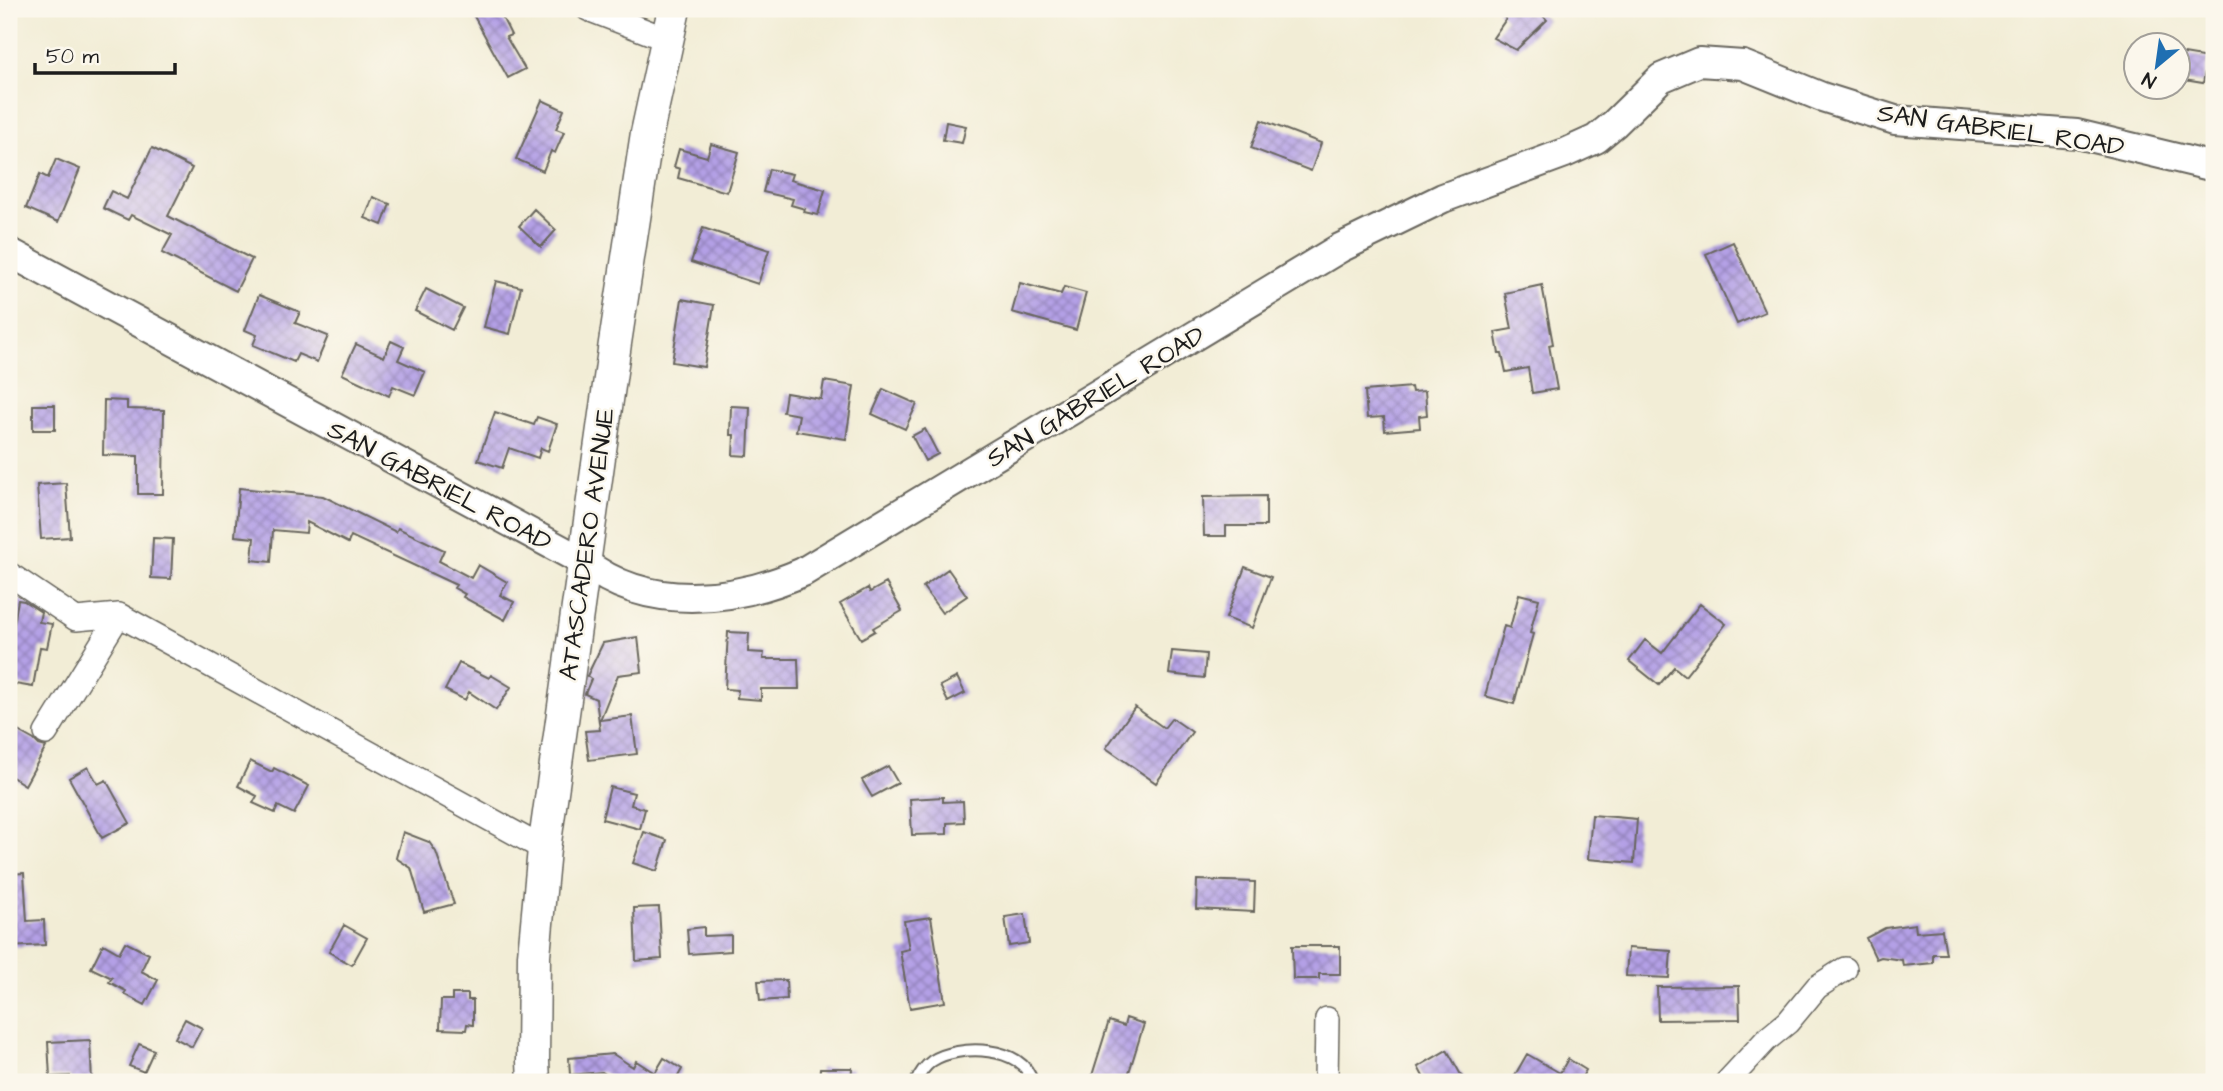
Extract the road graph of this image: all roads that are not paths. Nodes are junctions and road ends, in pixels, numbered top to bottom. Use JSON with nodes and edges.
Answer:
{"nodes":[{"id":1,"x":588,"y":9,"type":"edge"},
{"id":2,"x":674,"y":9,"type":"edge"},
{"id":3,"x":666,"y":39,"type":"junction"},
{"id":4,"x":2214,"y":167,"type":"edge"},
{"id":5,"x":9,"y":253,"type":"edge"},
{"id":6,"x":584,"y":562,"type":"junction"},
{"id":7,"x":9,"y":574,"type":"edge"},
{"id":8,"x":119,"y":615,"type":"junction"},
{"id":9,"x":46,"y":733,"type":"dead end"},
{"id":10,"x":544,"y":849,"type":"junction"},
{"id":11,"x":1845,"y":969,"type":"dead end"},
{"id":12,"x":1327,"y":1020,"type":"dead end"},
{"id":13,"x":534,"y":1082,"type":"edge"},
{"id":14,"x":916,"y":1082,"type":"edge"},
{"id":15,"x":1032,"y":1082,"type":"edge"},
{"id":16,"x":1326,"y":1082,"type":"edge"},
{"id":17,"x":1727,"y":1082,"type":"edge"}],
"edges":[{"from":1,"to":3,"type":"street"},
{"from":2,"to":3,"type":"main road","name":"ATASCADERO AVENUE"},
{"from":3,"to":6,"type":"main road","name":"ATASCADERO AVENUE"},
{"from":4,"to":6,"type":"street","name":"SAN GABRIEL ROAD"},
{"from":5,"to":6,"type":"street","name":"SAN GABRIEL ROAD"},
{"from":6,"to":10,"type":"main road","name":"ATASCADERO AVENUE"},
{"from":7,"to":8,"type":"street"},
{"from":8,"to":9,"type":"street"},
{"from":8,"to":10,"type":"street"},
{"from":10,"to":13,"type":"main road","name":"ATASCADERO AVENUE"},
{"from":11,"to":17,"type":"street"},
{"from":12,"to":16,"type":"street"},
{"from":14,"to":15,"type":"lane"}]}
